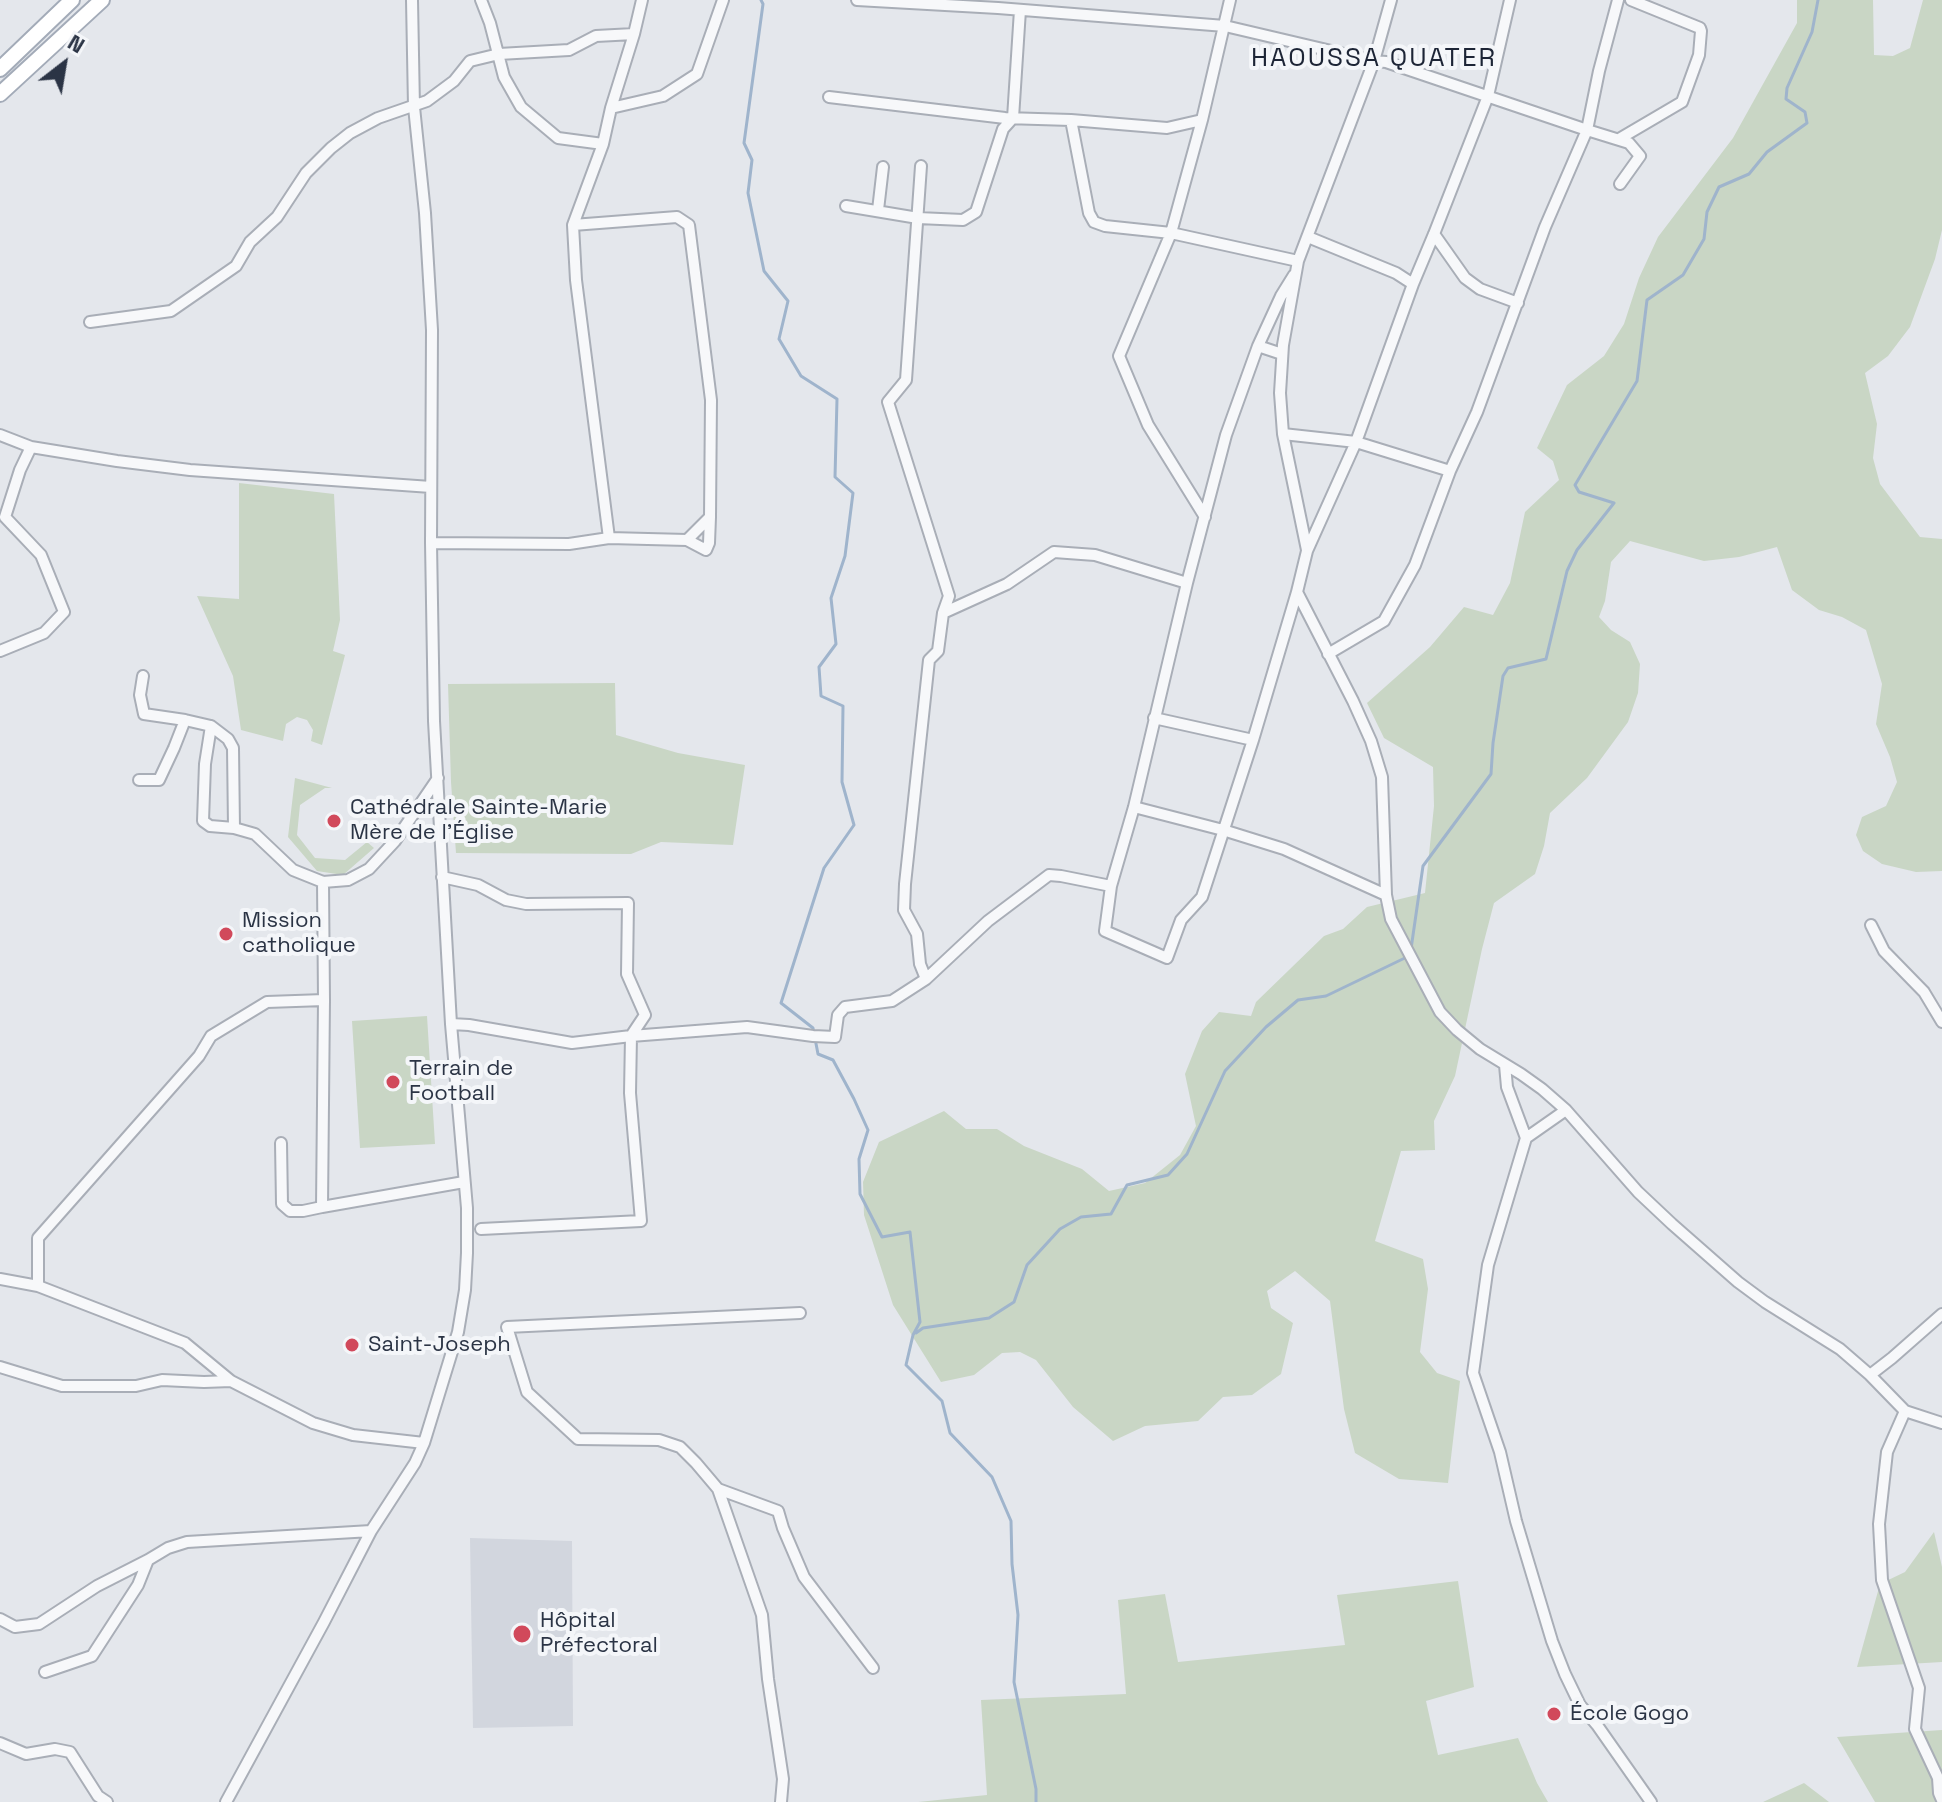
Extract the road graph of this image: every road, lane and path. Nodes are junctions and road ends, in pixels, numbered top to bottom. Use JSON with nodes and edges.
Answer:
{"nodes":[{"id":1,"x":72,"y":0,"type":"edge"},
{"id":2,"x":102,"y":0,"type":"edge"},
{"id":3,"x":412,"y":0,"type":"edge"},
{"id":4,"x":481,"y":0,"type":"edge"},
{"id":5,"x":642,"y":0,"type":"edge"},
{"id":6,"x":723,"y":0,"type":"edge"},
{"id":7,"x":857,"y":0,"type":"edge"},
{"id":8,"x":1230,"y":0,"type":"edge"},
{"id":9,"x":1391,"y":0,"type":"edge"},
{"id":10,"x":1510,"y":0,"type":"edge"},
{"id":11,"x":1618,"y":0,"type":"edge"},
{"id":12,"x":1631,"y":0,"type":"edge"},
{"id":13,"x":999,"y":4,"type":"edge"},
{"id":14,"x":1020,"y":10,"type":"junction"},
{"id":15,"x":1225,"y":26,"type":"junction"},
{"id":16,"x":634,"y":34,"type":"junction"},
{"id":17,"x":499,"y":54,"type":"junction"},
{"id":18,"x":1374,"y":61,"type":"junction"},
{"id":19,"x":0,"y":69,"type":"edge"},
{"id":20,"x":0,"y":94,"type":"edge"},
{"id":21,"x":1488,"y":96,"type":"junction"},
{"id":22,"x":829,"y":97,"type":"dead end"},
{"id":23,"x":414,"y":107,"type":"junction"},
{"id":24,"x":611,"y":108,"type":"junction"},
{"id":25,"x":1013,"y":118,"type":"junction"},
{"id":26,"x":1071,"y":120,"type":"junction"},
{"id":27,"x":1202,"y":120,"type":"junction"},
{"id":28,"x":1587,"y":130,"type":"junction"},
{"id":29,"x":1619,"y":139,"type":"junction"},
{"id":30,"x":603,"y":144,"type":"junction"},
{"id":31,"x":921,"y":166,"type":"dead end"},
{"id":32,"x":883,"y":167,"type":"dead end"},
{"id":33,"x":1620,"y":184,"type":"dead end"},
{"id":34,"x":846,"y":206,"type":"dead end"},
{"id":35,"x":878,"y":210,"type":"junction"},
{"id":36,"x":918,"y":218,"type":"junction"},
{"id":37,"x":573,"y":225,"type":"junction"},
{"id":38,"x":1171,"y":233,"type":"junction"},
{"id":39,"x":1434,"y":234,"type":"junction"},
{"id":40,"x":1308,"y":237,"type":"junction"},
{"id":41,"x":1298,"y":261,"type":"junction"},
{"id":42,"x":1294,"y":275,"type":"junction"},
{"id":43,"x":1413,"y":284,"type":"junction"},
{"id":44,"x":1518,"y":303,"type":"junction"},
{"id":45,"x":90,"y":322,"type":"dead end"},
{"id":46,"x":1258,"y":346,"type":"junction"},
{"id":47,"x":1282,"y":354,"type":"junction"},
{"id":48,"x":1283,"y":434,"type":"junction"},
{"id":49,"x":0,"y":435,"type":"edge"},
{"id":50,"x":1356,"y":442,"type":"junction"},
{"id":51,"x":31,"y":447,"type":"junction"},
{"id":52,"x":1450,"y":471,"type":"junction"},
{"id":53,"x":431,"y":487,"type":"junction"},
{"id":54,"x":710,"y":517,"type":"junction"},
{"id":55,"x":1205,"y":517,"type":"junction"},
{"id":56,"x":609,"y":538,"type":"junction"},
{"id":57,"x":687,"y":540,"type":"junction"},
{"id":58,"x":431,"y":543,"type":"junction"},
{"id":59,"x":1307,"y":551,"type":"junction"},
{"id":60,"x":1187,"y":583,"type":"junction"},
{"id":61,"x":1297,"y":592,"type":"junction"},
{"id":62,"x":943,"y":613,"type":"junction"},
{"id":63,"x":0,"y":651,"type":"edge"},
{"id":64,"x":1328,"y":654,"type":"junction"},
{"id":65,"x":143,"y":676,"type":"dead end"},
{"id":66,"x":1154,"y":718,"type":"junction"},
{"id":67,"x":185,"y":720,"type":"junction"},
{"id":68,"x":211,"y":726,"type":"junction"},
{"id":69,"x":1253,"y":740,"type":"junction"},
{"id":70,"x":438,"y":778,"type":"junction"},
{"id":71,"x":139,"y":780,"type":"dead end"},
{"id":72,"x":1134,"y":807,"type":"junction"},
{"id":73,"x":234,"y":828,"type":"junction"},
{"id":74,"x":1223,"y":830,"type":"junction"},
{"id":75,"x":442,"y":877,"type":"junction"},
{"id":76,"x":323,"y":882,"type":"junction"},
{"id":77,"x":1111,"y":886,"type":"junction"},
{"id":78,"x":1386,"y":895,"type":"junction"},
{"id":79,"x":1871,"y":925,"type":"dead end"},
{"id":80,"x":926,"y":979,"type":"junction"},
{"id":81,"x":324,"y":1000,"type":"junction"},
{"id":82,"x":1942,"y":1022,"type":"edge"},
{"id":83,"x":451,"y":1024,"type":"junction"},
{"id":84,"x":631,"y":1036,"type":"junction"},
{"id":85,"x":1505,"y":1065,"type":"junction"},
{"id":86,"x":1566,"y":1110,"type":"junction"},
{"id":87,"x":1526,"y":1138,"type":"junction"},
{"id":88,"x":281,"y":1143,"type":"dead end"},
{"id":89,"x":464,"y":1182,"type":"junction"},
{"id":90,"x":322,"y":1207,"type":"junction"},
{"id":91,"x":481,"y":1229,"type":"dead end"},
{"id":92,"x":0,"y":1279,"type":"edge"},
{"id":93,"x":38,"y":1286,"type":"junction"},
{"id":94,"x":800,"y":1313,"type":"dead end"},
{"id":95,"x":1942,"y":1314,"type":"edge"},
{"id":96,"x":0,"y":1367,"type":"edge"},
{"id":97,"x":1870,"y":1375,"type":"junction"},
{"id":98,"x":231,"y":1381,"type":"junction"},
{"id":99,"x":1905,"y":1411,"type":"junction"},
{"id":100,"x":1942,"y":1423,"type":"edge"},
{"id":101,"x":424,"y":1443,"type":"junction"},
{"id":102,"x":718,"y":1489,"type":"junction"},
{"id":103,"x":371,"y":1531,"type":"junction"},
{"id":104,"x":148,"y":1560,"type":"junction"},
{"id":105,"x":0,"y":1619,"type":"edge"},
{"id":106,"x":873,"y":1668,"type":"dead end"},
{"id":107,"x":45,"y":1672,"type":"dead end"},
{"id":108,"x":0,"y":1743,"type":"edge"},
{"id":109,"x":1942,"y":1800,"type":"edge"},
{"id":110,"x":107,"y":1802,"type":"edge"},
{"id":111,"x":226,"y":1802,"type":"edge"},
{"id":112,"x":781,"y":1802,"type":"edge"},
{"id":113,"x":1651,"y":1802,"type":"edge"}],
"edges":[{"from":1,"to":19,"type":"main road"},
{"from":2,"to":20,"type":"main road"},
{"from":3,"to":23,"type":"street"},
{"from":4,"to":17,"type":"street"},
{"from":5,"to":16,"type":"street"},
{"from":6,"to":24,"type":"street"},
{"from":7,"to":13,"type":"street"},
{"from":8,"to":15,"type":"street"},
{"from":9,"to":18,"type":"street"},
{"from":10,"to":21,"type":"street"},
{"from":11,"to":28,"type":"street"},
{"from":12,"to":29,"type":"street"},
{"from":13,"to":14,"type":"street"},
{"from":14,"to":15,"type":"street"},
{"from":14,"to":25,"type":"street"},
{"from":15,"to":18,"type":"street"},
{"from":15,"to":27,"type":"street"},
{"from":16,"to":17,"type":"street"},
{"from":16,"to":24,"type":"street"},
{"from":17,"to":23,"type":"street"},
{"from":17,"to":30,"type":"street"},
{"from":18,"to":21,"type":"street"},
{"from":18,"to":40,"type":"street"},
{"from":21,"to":28,"type":"street"},
{"from":21,"to":39,"type":"street"},
{"from":22,"to":25,"type":"street"},
{"from":23,"to":45,"type":"street"},
{"from":23,"to":53,"type":"street"},
{"from":24,"to":30,"type":"street"},
{"from":25,"to":26,"type":"street"},
{"from":25,"to":36,"type":"street"},
{"from":26,"to":27,"type":"street"},
{"from":26,"to":38,"type":"street"},
{"from":27,"to":38,"type":"street"},
{"from":28,"to":29,"type":"street"},
{"from":28,"to":44,"type":"street"},
{"from":29,"to":33,"type":"street"},
{"from":30,"to":37,"type":"street"},
{"from":31,"to":36,"type":"street"},
{"from":32,"to":35,"type":"street"},
{"from":34,"to":35,"type":"street"},
{"from":35,"to":36,"type":"street"},
{"from":36,"to":62,"type":"street"},
{"from":37,"to":54,"type":"street"},
{"from":37,"to":56,"type":"street"},
{"from":38,"to":41,"type":"street"},
{"from":38,"to":55,"type":"street"},
{"from":39,"to":43,"type":"street"},
{"from":39,"to":44,"type":"street"},
{"from":40,"to":41,"type":"street"},
{"from":40,"to":43,"type":"street"},
{"from":41,"to":42,"type":"street"},
{"from":42,"to":46,"type":"street"},
{"from":42,"to":47,"type":"street"},
{"from":43,"to":50,"type":"street"},
{"from":44,"to":52,"type":"street"},
{"from":46,"to":47,"type":"street"},
{"from":46,"to":55,"type":"street"},
{"from":47,"to":48,"type":"street"},
{"from":48,"to":50,"type":"street"},
{"from":48,"to":59,"type":"street"},
{"from":49,"to":51,"type":"street"},
{"from":50,"to":52,"type":"street"},
{"from":50,"to":59,"type":"street"},
{"from":51,"to":53,"type":"street"},
{"from":51,"to":63,"type":"street"},
{"from":52,"to":64,"type":"street"},
{"from":53,"to":58,"type":"street"},
{"from":54,"to":57,"type":"street"},
{"from":54,"to":57,"type":"street"},
{"from":55,"to":60,"type":"street"},
{"from":56,"to":57,"type":"street"},
{"from":56,"to":58,"type":"street"},
{"from":58,"to":70,"type":"street"},
{"from":59,"to":61,"type":"street"},
{"from":60,"to":62,"type":"street"},
{"from":60,"to":66,"type":"street"},
{"from":61,"to":64,"type":"street"},
{"from":61,"to":69,"type":"street"},
{"from":62,"to":80,"type":"street"},
{"from":64,"to":78,"type":"street"},
{"from":65,"to":67,"type":"street"},
{"from":66,"to":69,"type":"street"},
{"from":66,"to":72,"type":"street"},
{"from":67,"to":68,"type":"street"},
{"from":67,"to":71,"type":"street"},
{"from":68,"to":73,"type":"street"},
{"from":68,"to":73,"type":"street"},
{"from":69,"to":74,"type":"street"},
{"from":70,"to":75,"type":"street"},
{"from":70,"to":76,"type":"street"},
{"from":72,"to":74,"type":"street"},
{"from":72,"to":77,"type":"street"},
{"from":73,"to":76,"type":"street"},
{"from":74,"to":77,"type":"street"},
{"from":74,"to":78,"type":"street"},
{"from":75,"to":83,"type":"street"},
{"from":75,"to":84,"type":"street"},
{"from":76,"to":81,"type":"street"},
{"from":77,"to":80,"type":"street"},
{"from":78,"to":85,"type":"street"},
{"from":79,"to":82,"type":"street"},
{"from":80,"to":84,"type":"street"},
{"from":81,"to":90,"type":"street"},
{"from":81,"to":93,"type":"street"},
{"from":83,"to":84,"type":"street"},
{"from":83,"to":89,"type":"street"},
{"from":84,"to":91,"type":"street"},
{"from":85,"to":86,"type":"street"},
{"from":85,"to":87,"type":"street"},
{"from":86,"to":87,"type":"street"},
{"from":86,"to":97,"type":"street"},
{"from":87,"to":113,"type":"street"},
{"from":88,"to":90,"type":"street"},
{"from":89,"to":90,"type":"street"},
{"from":89,"to":101,"type":"street"},
{"from":92,"to":93,"type":"street"},
{"from":93,"to":98,"type":"street"},
{"from":94,"to":102,"type":"street"},
{"from":95,"to":97,"type":"street"},
{"from":96,"to":98,"type":"street"},
{"from":97,"to":99,"type":"street"},
{"from":98,"to":101,"type":"street"},
{"from":99,"to":100,"type":"street"},
{"from":99,"to":109,"type":"street"},
{"from":101,"to":103,"type":"street"},
{"from":102,"to":106,"type":"street"},
{"from":102,"to":112,"type":"street"},
{"from":103,"to":104,"type":"street"},
{"from":103,"to":111,"type":"street"},
{"from":104,"to":105,"type":"street"},
{"from":104,"to":107,"type":"street"},
{"from":108,"to":110,"type":"street"}]}
